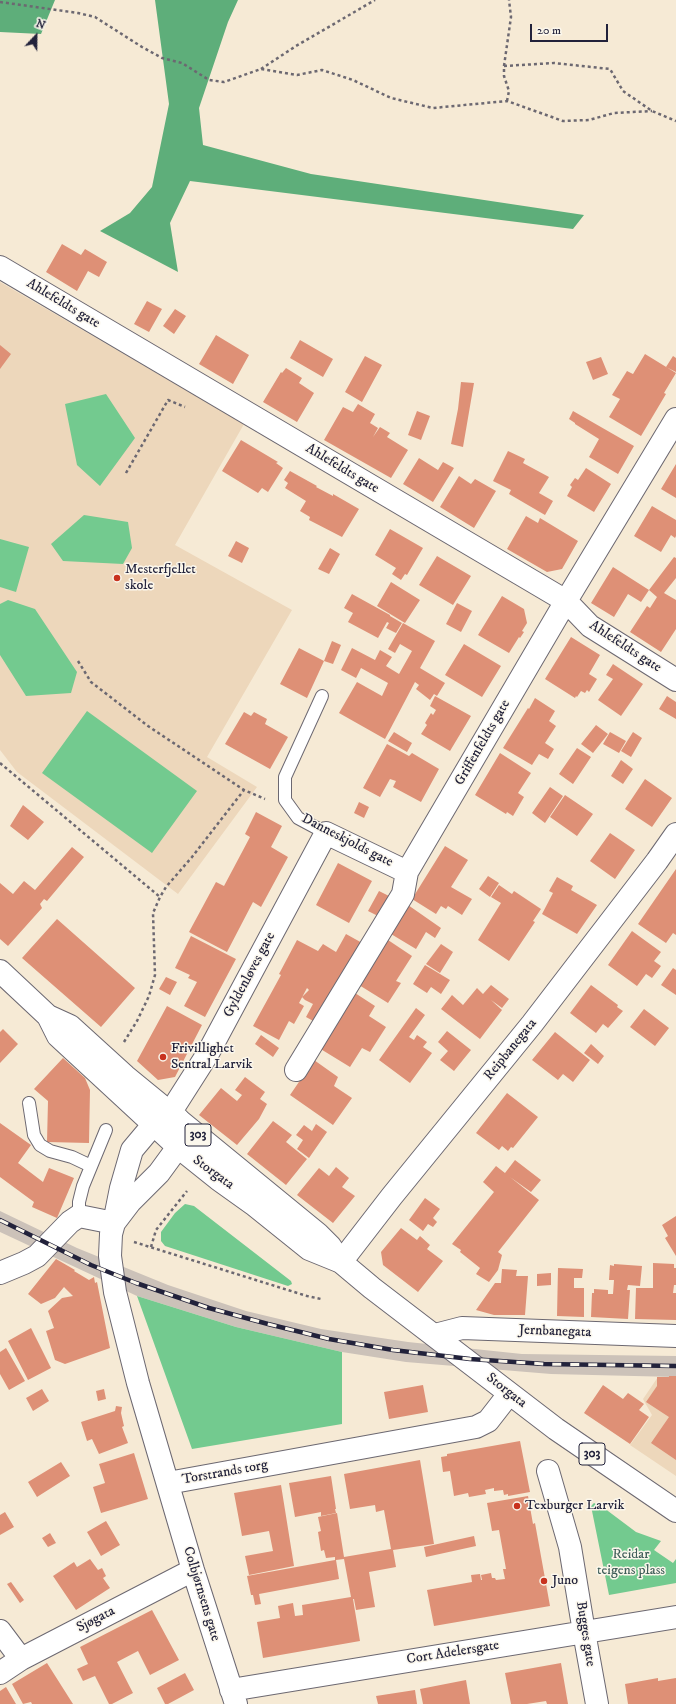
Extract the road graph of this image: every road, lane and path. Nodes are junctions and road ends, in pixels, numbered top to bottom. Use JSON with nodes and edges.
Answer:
{"nodes":[{"id":1,"x":375,"y":0,"type":"edge"},
{"id":2,"x":509,"y":0,"type":"edge"},
{"id":3,"x":0,"y":2,"type":"edge"},
{"id":4,"x":504,"y":66,"type":"junction"},
{"id":5,"x":261,"y":69,"type":"junction"},
{"id":6,"x":507,"y":101,"type":"junction"},
{"id":7,"x":652,"y":111,"type":"junction"},
{"id":8,"x":676,"y":121,"type":"edge"},
{"id":9,"x":0,"y":267,"type":"edge"},
{"id":10,"x":168,"y":400,"type":"dead end"},
{"id":11,"x":676,"y":419,"type":"edge"},
{"id":12,"x":126,"y":473,"type":"dead end"},
{"id":13,"x":566,"y":601,"type":"junction"},
{"id":14,"x":78,"y":662,"type":"dead end"},
{"id":15,"x":676,"y":680,"type":"edge"},
{"id":16,"x":322,"y":696,"type":"dead end"},
{"id":17,"x":0,"y":763,"type":"edge"},
{"id":18,"x":244,"y":790,"type":"junction"},
{"id":19,"x":285,"y":800,"type":"junction"},
{"id":20,"x":326,"y":833,"type":"junction"},
{"id":21,"x":676,"y":834,"type":"edge"},
{"id":22,"x":407,"y":872,"type":"junction"},
{"id":23,"x":160,"y":897,"type":"junction"},
{"id":24,"x":0,"y":971,"type":"edge"},
{"id":25,"x":122,"y":1044,"type":"dead end"},
{"id":26,"x":296,"y":1070,"type":"dead end"},
{"id":27,"x":29,"y":1103,"type":"dead end"},
{"id":28,"x":167,"y":1119,"type":"junction"},
{"id":29,"x":106,"y":1130,"type":"dead end"},
{"id":30,"x":178,"y":1147,"type":"junction"},
{"id":31,"x":91,"y":1166,"type":"junction"},
{"id":32,"x":187,"y":1192,"type":"dead end"},
{"id":33,"x":80,"y":1216,"type":"junction"},
{"id":34,"x":113,"y":1229,"type":"junction"},
{"id":35,"x":151,"y":1247,"type":"junction"},
{"id":36,"x":341,"y":1262,"type":"junction"},
{"id":37,"x":0,"y":1273,"type":"edge"},
{"id":38,"x":322,"y":1299,"type":"dead end"},
{"id":39,"x":435,"y":1335,"type":"junction"},
{"id":40,"x":676,"y":1336,"type":"edge"},
{"id":41,"x":509,"y":1394,"type":"junction"},
{"id":42,"x":548,"y":1471,"type":"dead end"},
{"id":43,"x":168,"y":1483,"type":"junction"},
{"id":44,"x":676,"y":1511,"type":"edge"},
{"id":45,"x":193,"y":1570,"type":"junction"},
{"id":46,"x":676,"y":1617,"type":"edge"},
{"id":47,"x":0,"y":1631,"type":"edge"},
{"id":48,"x":584,"y":1632,"type":"junction"},
{"id":49,"x":21,"y":1658,"type":"junction"},
{"id":50,"x":0,"y":1673,"type":"edge"},
{"id":51,"x":233,"y":1697,"type":"edge"},
{"id":52,"x":597,"y":1704,"type":"edge"}],
"edges":[{"from":1,"to":5,"type":"path"},
{"from":2,"to":4,"type":"path"},
{"from":3,"to":5,"type":"path"},
{"from":4,"to":6,"type":"path"},
{"from":4,"to":7,"type":"path"},
{"from":5,"to":6,"type":"path"},
{"from":6,"to":7,"type":"path"},
{"from":7,"to":8,"type":"path"},
{"from":9,"to":13,"type":"street","name":"Ahlefeldts gate"},
{"from":10,"to":12,"type":"path"},
{"from":11,"to":13,"type":"street","name":"Griffenfeldts gate"},
{"from":13,"to":15,"type":"street","name":"Ahlefeldts gate"},
{"from":13,"to":22,"type":"street","name":"Griffenfeldts gate"},
{"from":14,"to":18,"type":"path"},
{"from":16,"to":19,"type":"lane"},
{"from":17,"to":23,"type":"path"},
{"from":18,"to":19,"type":"path"},
{"from":18,"to":23,"type":"path"},
{"from":19,"to":20,"type":"lane","name":"Danneskjolds gate"},
{"from":20,"to":22,"type":"street","name":"Danneskjolds gate"},
{"from":20,"to":28,"type":"street","name":"Gyldenløves gate"},
{"from":21,"to":36,"type":"street","name":"Reipbanegata"},
{"from":22,"to":26,"type":"street","name":"Griffenfeldts gate"},
{"from":23,"to":25,"type":"path"},
{"from":24,"to":28,"type":"street","name":"Storgata","number":"303"},
{"from":27,"to":31,"type":"lane"},
{"from":28,"to":30,"type":"street"},
{"from":28,"to":34,"type":"street","name":"Torstrands torg"},
{"from":28,"to":36,"type":"street","name":"Storgata","number":"303"},
{"from":29,"to":31,"type":"lane"},
{"from":30,"to":34,"type":"street"},
{"from":30,"to":36,"type":"street","name":"Storgata","number":"303"},
{"from":31,"to":33,"type":"lane"},
{"from":32,"to":35,"type":"path"},
{"from":33,"to":34,"type":"street"},
{"from":33,"to":37,"type":"street"},
{"from":34,"to":35,"type":"path"},
{"from":34,"to":43,"type":"street","name":"Torstrands torg"},
{"from":35,"to":38,"type":"path"},
{"from":36,"to":39,"type":"street","name":"Storgata","number":"303"},
{"from":39,"to":40,"type":"street","name":"Jernbanegata"},
{"from":39,"to":41,"type":"street","name":"Storgata","number":"303"},
{"from":41,"to":43,"type":"street","name":"Torstrands torg"},
{"from":41,"to":44,"type":"street","name":"Storgata","number":"303"},
{"from":42,"to":48,"type":"street","name":"Bugges gate"},
{"from":43,"to":45,"type":"street","name":"Colbjørnsens gate"},
{"from":45,"to":49,"type":"street","name":"Sjøgata"},
{"from":45,"to":51,"type":"street","name":"Colbjørnsens gate"},
{"from":46,"to":48,"type":"street","name":"Cort Adelersgate"},
{"from":47,"to":49,"type":"street"},
{"from":48,"to":51,"type":"street","name":"Cort Adelersgate"},
{"from":48,"to":52,"type":"street","name":"Bugges gate"},
{"from":49,"to":50,"type":"street","name":"Sjøgata"}]}
